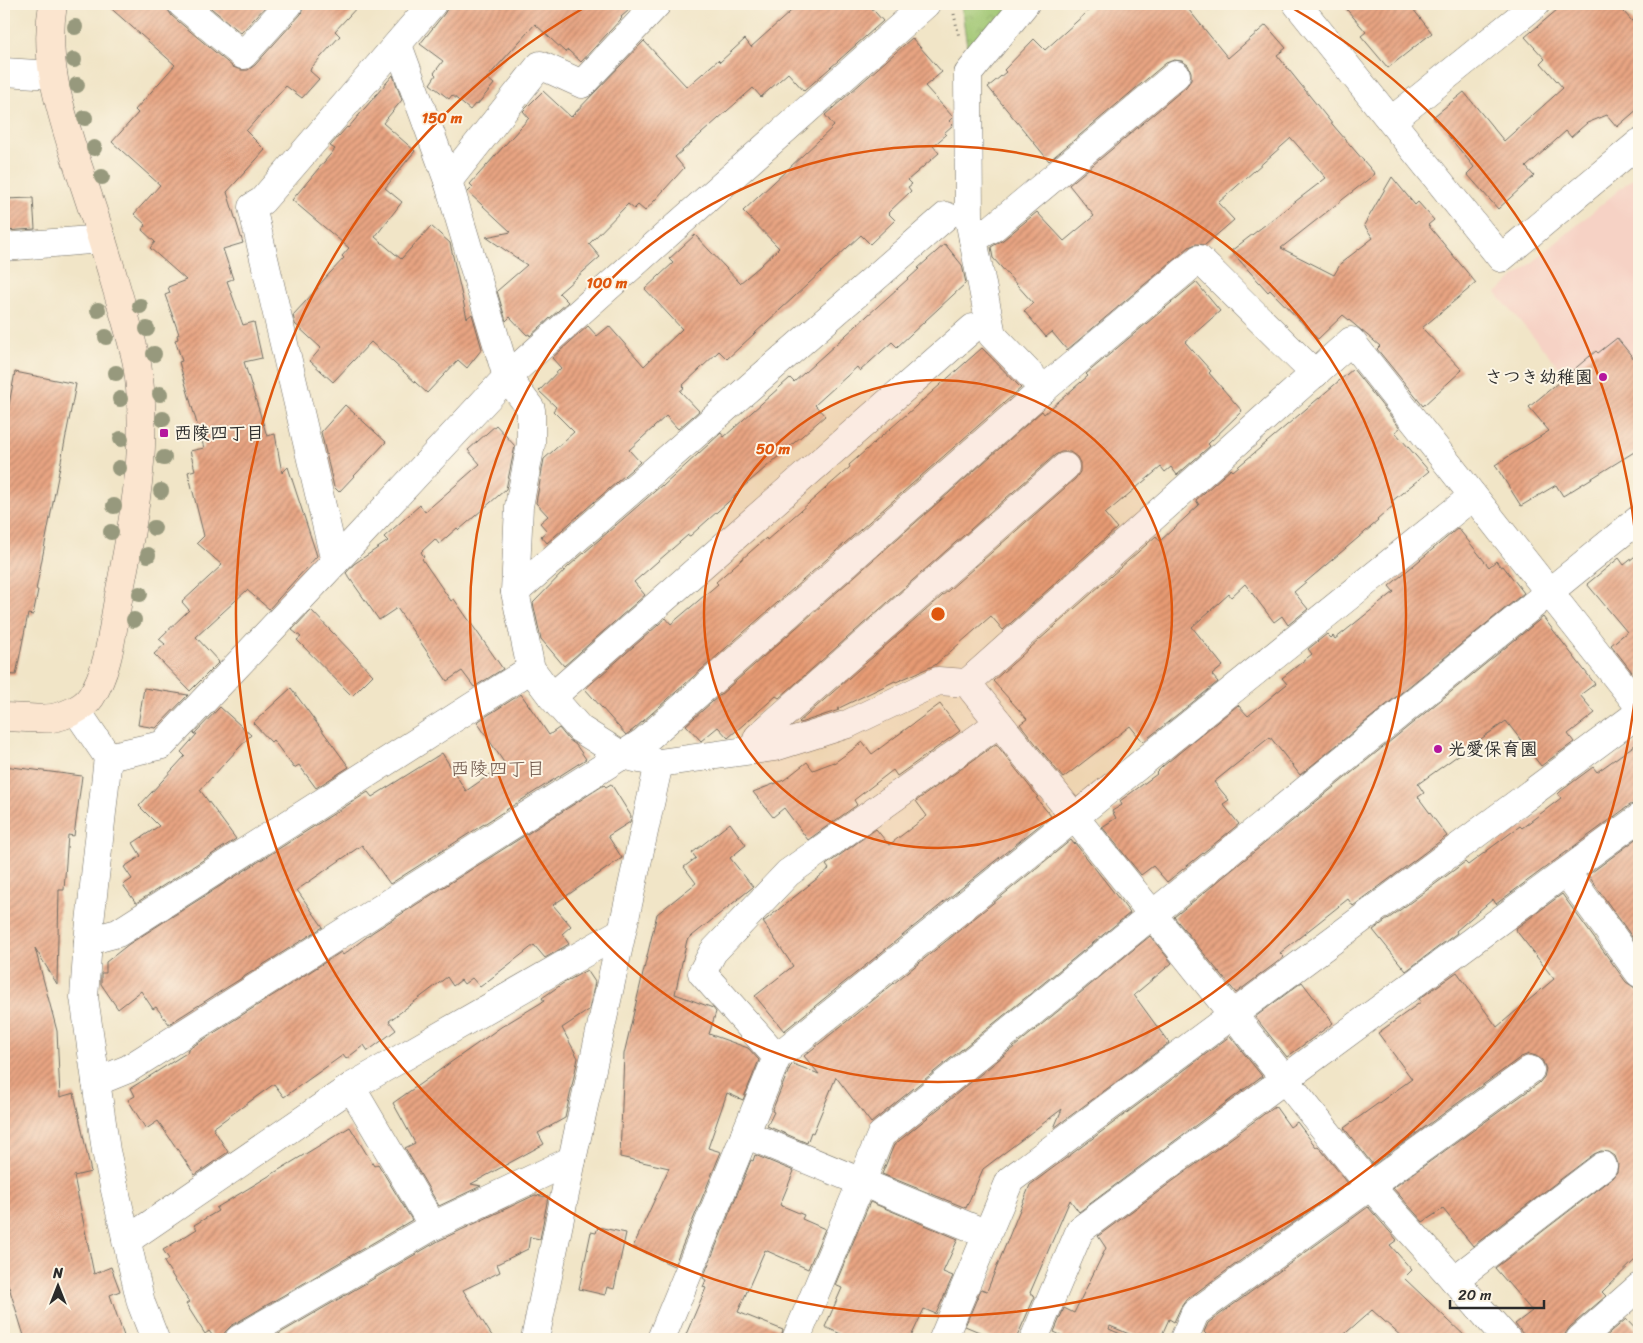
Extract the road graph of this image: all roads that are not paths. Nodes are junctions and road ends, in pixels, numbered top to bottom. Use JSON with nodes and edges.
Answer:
{"nodes":[{"id":1,"x":53,"y":4,"type":"edge"},
{"id":2,"x":182,"y":4,"type":"edge"},
{"id":3,"x":289,"y":4,"type":"edge"},
{"id":4,"x":432,"y":4,"type":"edge"},
{"id":5,"x":657,"y":4,"type":"edge"},
{"id":6,"x":926,"y":4,"type":"edge"},
{"id":7,"x":1025,"y":4,"type":"edge"},
{"id":8,"x":1297,"y":4,"type":"edge"},
{"id":9,"x":1533,"y":5,"type":"edge"},
{"id":10,"x":398,"y":45,"type":"junction"},
{"id":11,"x":4,"y":72,"type":"edge"},
{"id":12,"x":53,"y":75,"type":"junction"},
{"id":13,"x":1176,"y":75,"type":"dead end"},
{"id":14,"x":1391,"y":121,"type":"junction"},
{"id":15,"x":1639,"y":143,"type":"edge"},
{"id":16,"x":448,"y":181,"type":"junction"},
{"id":17,"x":946,"y":216,"type":"dead end"},
{"id":18,"x":102,"y":239,"type":"junction"},
{"id":19,"x":973,"y":239,"type":"junction"},
{"id":20,"x":4,"y":247,"type":"edge"},
{"id":21,"x":972,"y":328,"type":"dead end"},
{"id":22,"x":1315,"y":374,"type":"junction"},
{"id":23,"x":507,"y":377,"type":"junction"},
{"id":24,"x":1044,"y":389,"type":"junction"},
{"id":25,"x":1065,"y":468,"type":"dead end"},
{"id":26,"x":1473,"y":496,"type":"junction"},
{"id":27,"x":1639,"y":519,"type":"edge"},
{"id":28,"x":335,"y":562,"type":"junction"},
{"id":29,"x":515,"y":592,"type":"junction"},
{"id":30,"x":1549,"y":592,"type":"junction"},
{"id":31,"x":532,"y":669,"type":"junction"},
{"id":32,"x":967,"y":683,"type":"junction"},
{"id":33,"x":552,"y":697,"type":"junction"},
{"id":34,"x":1639,"y":706,"type":"edge"},
{"id":35,"x":76,"y":710,"type":"junction"},
{"id":36,"x":1639,"y":713,"type":"edge"},
{"id":37,"x":4,"y":717,"type":"edge"},
{"id":38,"x":999,"y":723,"type":"junction"},
{"id":39,"x":753,"y":750,"type":"junction"},
{"id":40,"x":621,"y":755,"type":"junction"},
{"id":41,"x":108,"y":758,"type":"junction"},
{"id":42,"x":659,"y":763,"type":"junction"},
{"id":43,"x":1075,"y":818,"type":"junction"},
{"id":44,"x":1639,"y":818,"type":"edge"},
{"id":45,"x":1566,"y":872,"type":"junction"},
{"id":46,"x":1152,"y":914,"type":"junction"},
{"id":47,"x":621,"y":932,"type":"junction"},
{"id":48,"x":88,"y":941,"type":"junction"},
{"id":49,"x":1639,"y":973,"type":"edge"},
{"id":50,"x":1233,"y":1015,"type":"junction"},
{"id":51,"x":777,"y":1057,"type":"junction"},
{"id":52,"x":1530,"y":1070,"type":"dead end"},
{"id":53,"x":1285,"y":1079,"type":"junction"},
{"id":54,"x":96,"y":1082,"type":"junction"},
{"id":55,"x":351,"y":1087,"type":"junction"},
{"id":56,"x":745,"y":1134,"type":"junction"},
{"id":57,"x":572,"y":1160,"type":"junction"},
{"id":58,"x":1603,"y":1166,"type":"dead end"},
{"id":59,"x":861,"y":1182,"type":"junction"},
{"id":60,"x":1371,"y":1186,"type":"junction"},
{"id":61,"x":433,"y":1226,"type":"junction"},
{"id":62,"x":987,"y":1234,"type":"junction"},
{"id":63,"x":126,"y":1240,"type":"junction"},
{"id":64,"x":1454,"y":1280,"type":"junction"},
{"id":65,"x":1639,"y":1287,"type":"edge"},
{"id":66,"x":155,"y":1339,"type":"edge"},
{"id":67,"x":239,"y":1339,"type":"edge"},
{"id":68,"x":535,"y":1339,"type":"edge"},
{"id":69,"x":661,"y":1339,"type":"edge"},
{"id":70,"x":796,"y":1339,"type":"edge"},
{"id":71,"x":943,"y":1339,"type":"edge"},
{"id":72,"x":1034,"y":1339,"type":"edge"},
{"id":73,"x":1184,"y":1339,"type":"edge"},
{"id":74,"x":1507,"y":1339,"type":"edge"},
{"id":75,"x":1580,"y":1339,"type":"edge"}],
"edges":[{"from":1,"to":12,"type":"street"},
{"from":2,"to":3,"type":"street"},
{"from":4,"to":10,"type":"street"},
{"from":5,"to":16,"type":"street"},
{"from":6,"to":23,"type":"street"},
{"from":7,"to":19,"type":"street"},
{"from":8,"to":14,"type":"street"},
{"from":9,"to":14,"type":"street"},
{"from":10,"to":16,"type":"street"},
{"from":10,"to":28,"type":"street"},
{"from":11,"to":12,"type":"street"},
{"from":12,"to":18,"type":"street"},
{"from":13,"to":19,"type":"street"},
{"from":14,"to":15,"type":"street"},
{"from":16,"to":23,"type":"street"},
{"from":17,"to":29,"type":"street"},
{"from":18,"to":20,"type":"street"},
{"from":18,"to":35,"type":"street"},
{"from":19,"to":24,"type":"street"},
{"from":21,"to":33,"type":"street"},
{"from":22,"to":24,"type":"street"},
{"from":22,"to":26,"type":"street"},
{"from":22,"to":32,"type":"street"},
{"from":23,"to":28,"type":"street"},
{"from":23,"to":29,"type":"street"},
{"from":24,"to":40,"type":"street"},
{"from":25,"to":39,"type":"street"},
{"from":26,"to":30,"type":"street"},
{"from":26,"to":43,"type":"street"},
{"from":27,"to":30,"type":"street"},
{"from":28,"to":41,"type":"street"},
{"from":29,"to":31,"type":"street"},
{"from":30,"to":34,"type":"street"},
{"from":30,"to":46,"type":"street"},
{"from":31,"to":33,"type":"street"},
{"from":31,"to":48,"type":"street"},
{"from":32,"to":38,"type":"street"},
{"from":32,"to":39,"type":"street"},
{"from":33,"to":40,"type":"street"},
{"from":35,"to":37,"type":"street"},
{"from":35,"to":41,"type":"street"},
{"from":36,"to":50,"type":"street"},
{"from":38,"to":43,"type":"street"},
{"from":38,"to":51,"type":"street"},
{"from":39,"to":42,"type":"street"},
{"from":40,"to":42,"type":"street"},
{"from":40,"to":54,"type":"street"},
{"from":41,"to":48,"type":"street"},
{"from":42,"to":47,"type":"street"},
{"from":43,"to":46,"type":"street"},
{"from":43,"to":51,"type":"street"},
{"from":44,"to":45,"type":"street"},
{"from":45,"to":49,"type":"street"},
{"from":45,"to":53,"type":"street"},
{"from":46,"to":50,"type":"street"},
{"from":46,"to":59,"type":"street"},
{"from":47,"to":55,"type":"street"},
{"from":47,"to":57,"type":"street"},
{"from":48,"to":54,"type":"street"},
{"from":50,"to":53,"type":"street"},
{"from":50,"to":62,"type":"street"},
{"from":51,"to":56,"type":"street"},
{"from":52,"to":60,"type":"street"},
{"from":53,"to":60,"type":"street"},
{"from":53,"to":72,"type":"street"},
{"from":54,"to":63,"type":"street"},
{"from":55,"to":61,"type":"street"},
{"from":55,"to":63,"type":"street"},
{"from":56,"to":59,"type":"street"},
{"from":56,"to":69,"type":"street"},
{"from":57,"to":61,"type":"street"},
{"from":57,"to":68,"type":"street"},
{"from":58,"to":64,"type":"street"},
{"from":59,"to":62,"type":"street"},
{"from":59,"to":70,"type":"street"},
{"from":60,"to":64,"type":"street"},
{"from":60,"to":73,"type":"street"},
{"from":61,"to":67,"type":"street"},
{"from":62,"to":71,"type":"street"},
{"from":63,"to":66,"type":"street"},
{"from":64,"to":74,"type":"street"},
{"from":65,"to":75,"type":"street"}]}
